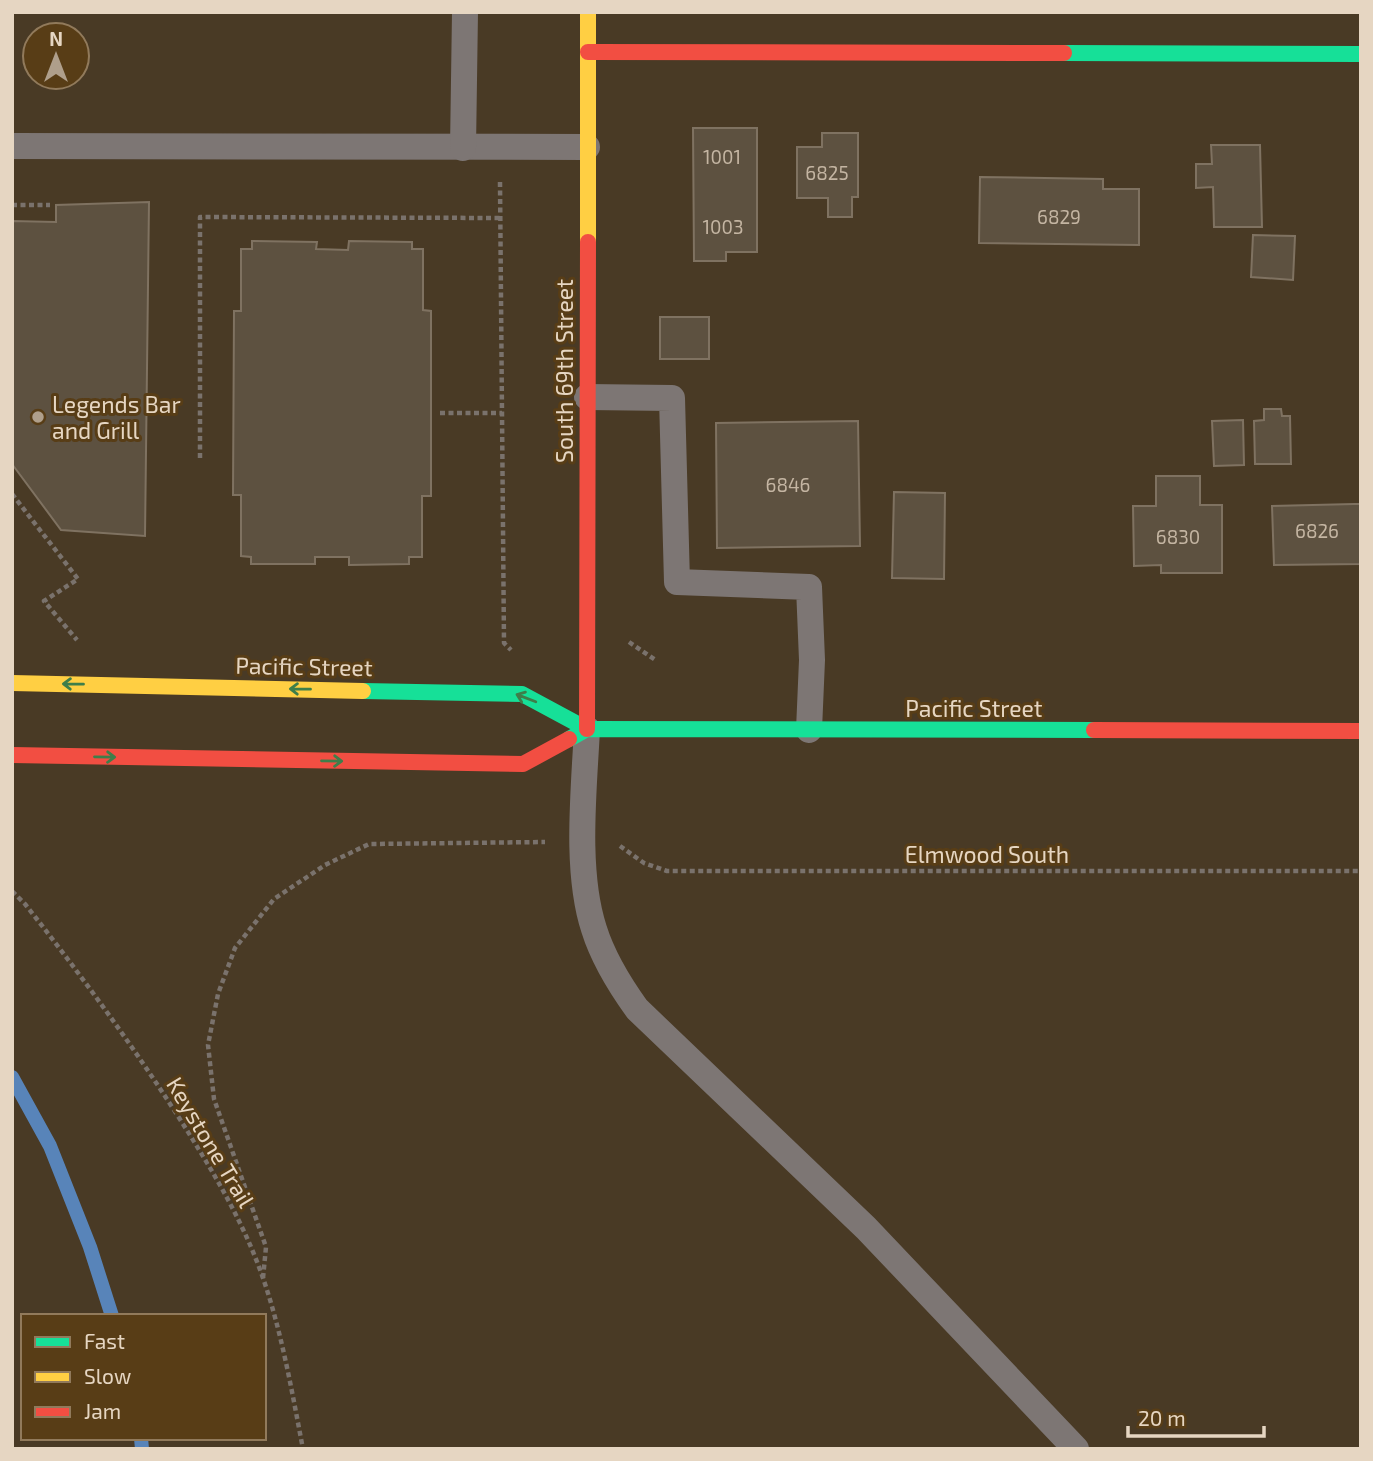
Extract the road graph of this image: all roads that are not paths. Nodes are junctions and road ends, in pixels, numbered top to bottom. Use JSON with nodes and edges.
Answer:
{"nodes":[{"id":1,"x":465,"y":12,"type":"edge"},
{"id":2,"x":588,"y":12,"type":"edge"},
{"id":3,"x":588,"y":52,"type":"junction"},
{"id":4,"x":1361,"y":54,"type":"edge"},
{"id":5,"x":12,"y":146,"type":"edge"},
{"id":6,"x":587,"y":147,"type":"junction"},
{"id":7,"x":463,"y":148,"type":"junction"},
{"id":8,"x":587,"y":397,"type":"junction"},
{"id":9,"x":12,"y":683,"type":"edge"},
{"id":10,"x":587,"y":729,"type":"junction"},
{"id":11,"x":810,"y":730,"type":"junction"},
{"id":12,"x":1361,"y":731,"type":"edge"},
{"id":13,"x":12,"y":755,"type":"edge"},
{"id":14,"x":1076,"y":1449,"type":"edge"}],
"edges":[{"from":1,"to":7,"type":"lane"},
{"from":2,"to":3,"type":"main road","name":"South 69th Street"},
{"from":3,"to":4,"type":"main road"},
{"from":3,"to":6,"type":"main road","name":"South 69th Street"},
{"from":5,"to":7,"type":"lane"},
{"from":6,"to":7,"type":"lane"},
{"from":6,"to":8,"type":"main road","name":"South 69th Street"},
{"from":8,"to":10,"type":"main road","name":"South 69th Street"},
{"from":8,"to":11,"type":"lane"},
{"from":10,"to":9,"type":"main road","name":"Pacific Street","one_way":true},
{"from":10,"to":11,"type":"main road","name":"Pacific Street"},
{"from":13,"to":10,"type":"main road","name":"Pacific Street","one_way":true},
{"from":10,"to":14,"type":"lane"},
{"from":11,"to":12,"type":"main road","name":"Pacific Street"}]}
